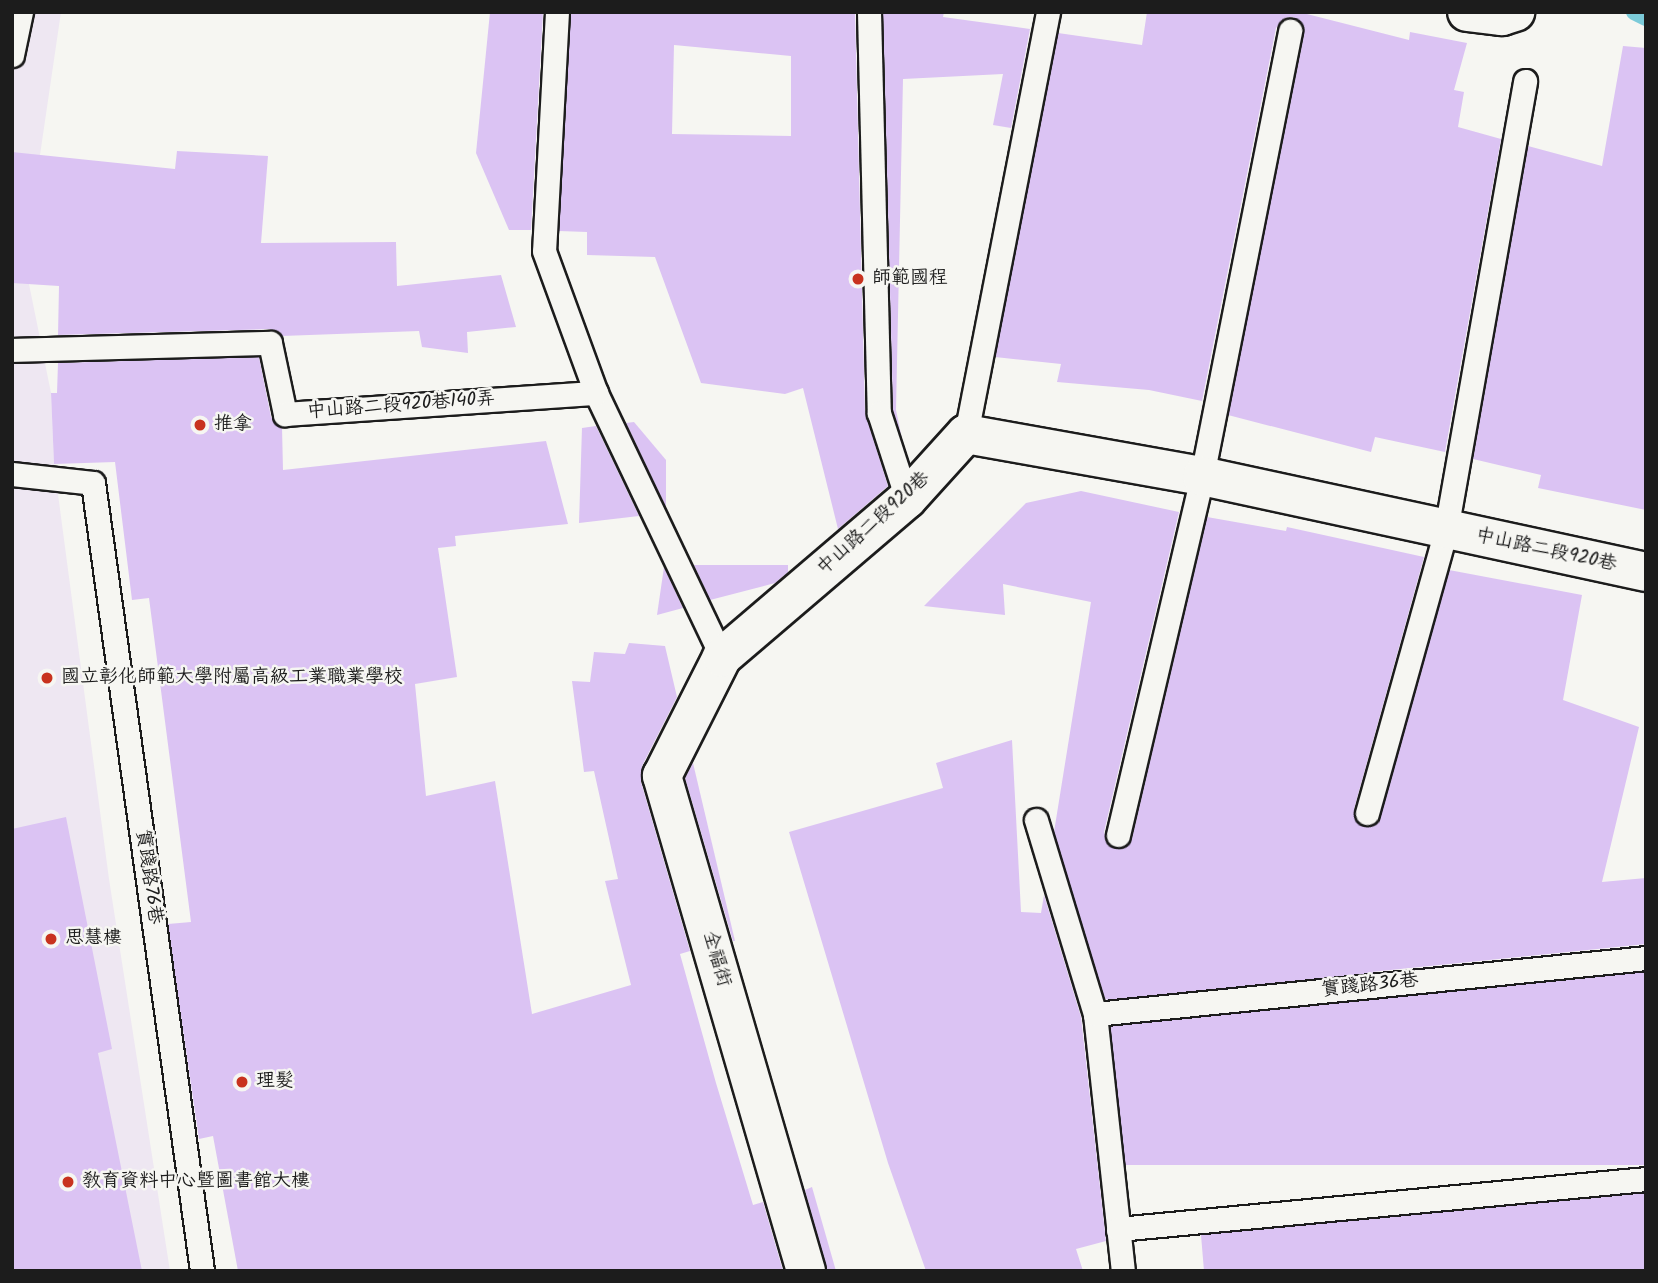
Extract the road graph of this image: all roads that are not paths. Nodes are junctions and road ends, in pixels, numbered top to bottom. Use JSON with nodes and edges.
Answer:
{"nodes":[{"id":1,"x":21,"y":12,"type":"edge"},
{"id":2,"x":557,"y":12,"type":"edge"},
{"id":3,"x":869,"y":12,"type":"edge"},
{"id":4,"x":1048,"y":12,"type":"edge"},
{"id":5,"x":1467,"y":12,"type":"edge"},
{"id":6,"x":1515,"y":12,"type":"edge"},
{"id":7,"x":1290,"y":32,"type":"dead end"},
{"id":8,"x":12,"y":55,"type":"edge"},
{"id":9,"x":1525,"y":81,"type":"dead end"},
{"id":10,"x":12,"y":350,"type":"edge"},
{"id":11,"x":596,"y":393,"type":"junction"},
{"id":12,"x":966,"y":434,"type":"junction"},
{"id":13,"x":12,"y":474,"type":"edge"},
{"id":14,"x":1202,"y":476,"type":"junction"},
{"id":15,"x":907,"y":499,"type":"junction"},
{"id":16,"x":1446,"y":530,"type":"junction"},
{"id":17,"x":1646,"y":572,"type":"edge"},
{"id":18,"x":722,"y":657,"type":"junction"},
{"id":19,"x":1367,"y":813,"type":"dead end"},
{"id":20,"x":1036,"y":820,"type":"dead end"},
{"id":21,"x":1118,"y":835,"type":"dead end"},
{"id":22,"x":1646,"y":958,"type":"edge"},
{"id":23,"x":1095,"y":1014,"type":"junction"},
{"id":24,"x":1646,"y":1179,"type":"edge"},
{"id":25,"x":1118,"y":1229,"type":"junction"},
{"id":26,"x":202,"y":1271,"type":"edge"},
{"id":27,"x":806,"y":1271,"type":"edge"},
{"id":28,"x":1123,"y":1271,"type":"edge"}],
"edges":[{"from":1,"to":8,"type":"lane"},
{"from":2,"to":11,"type":"lane"},
{"from":3,"to":15,"type":"lane"},
{"from":4,"to":12,"type":"lane"},
{"from":5,"to":6,"type":"street"},
{"from":7,"to":14,"type":"lane"},
{"from":9,"to":16,"type":"lane"},
{"from":10,"to":11,"type":"lane","name":"中山路二段920巷140弄"},
{"from":11,"to":18,"type":"lane"},
{"from":12,"to":14,"type":"street","name":"中山路二段920巷"},
{"from":12,"to":15,"type":"street","name":"中山路二段920巷"},
{"from":13,"to":26,"type":"lane","name":"實踐路76巷"},
{"from":14,"to":16,"type":"street","name":"中山路二段920巷"},
{"from":14,"to":21,"type":"lane"},
{"from":15,"to":18,"type":"street","name":"中山路二段920巷"},
{"from":16,"to":17,"type":"street","name":"中山路二段920巷"},
{"from":16,"to":19,"type":"lane"},
{"from":18,"to":27,"type":"street","name":"全福街"},
{"from":20,"to":23,"type":"lane"},
{"from":22,"to":23,"type":"lane","name":"實踐路36巷"},
{"from":23,"to":25,"type":"lane"},
{"from":24,"to":25,"type":"lane"},
{"from":25,"to":28,"type":"lane"}]}
